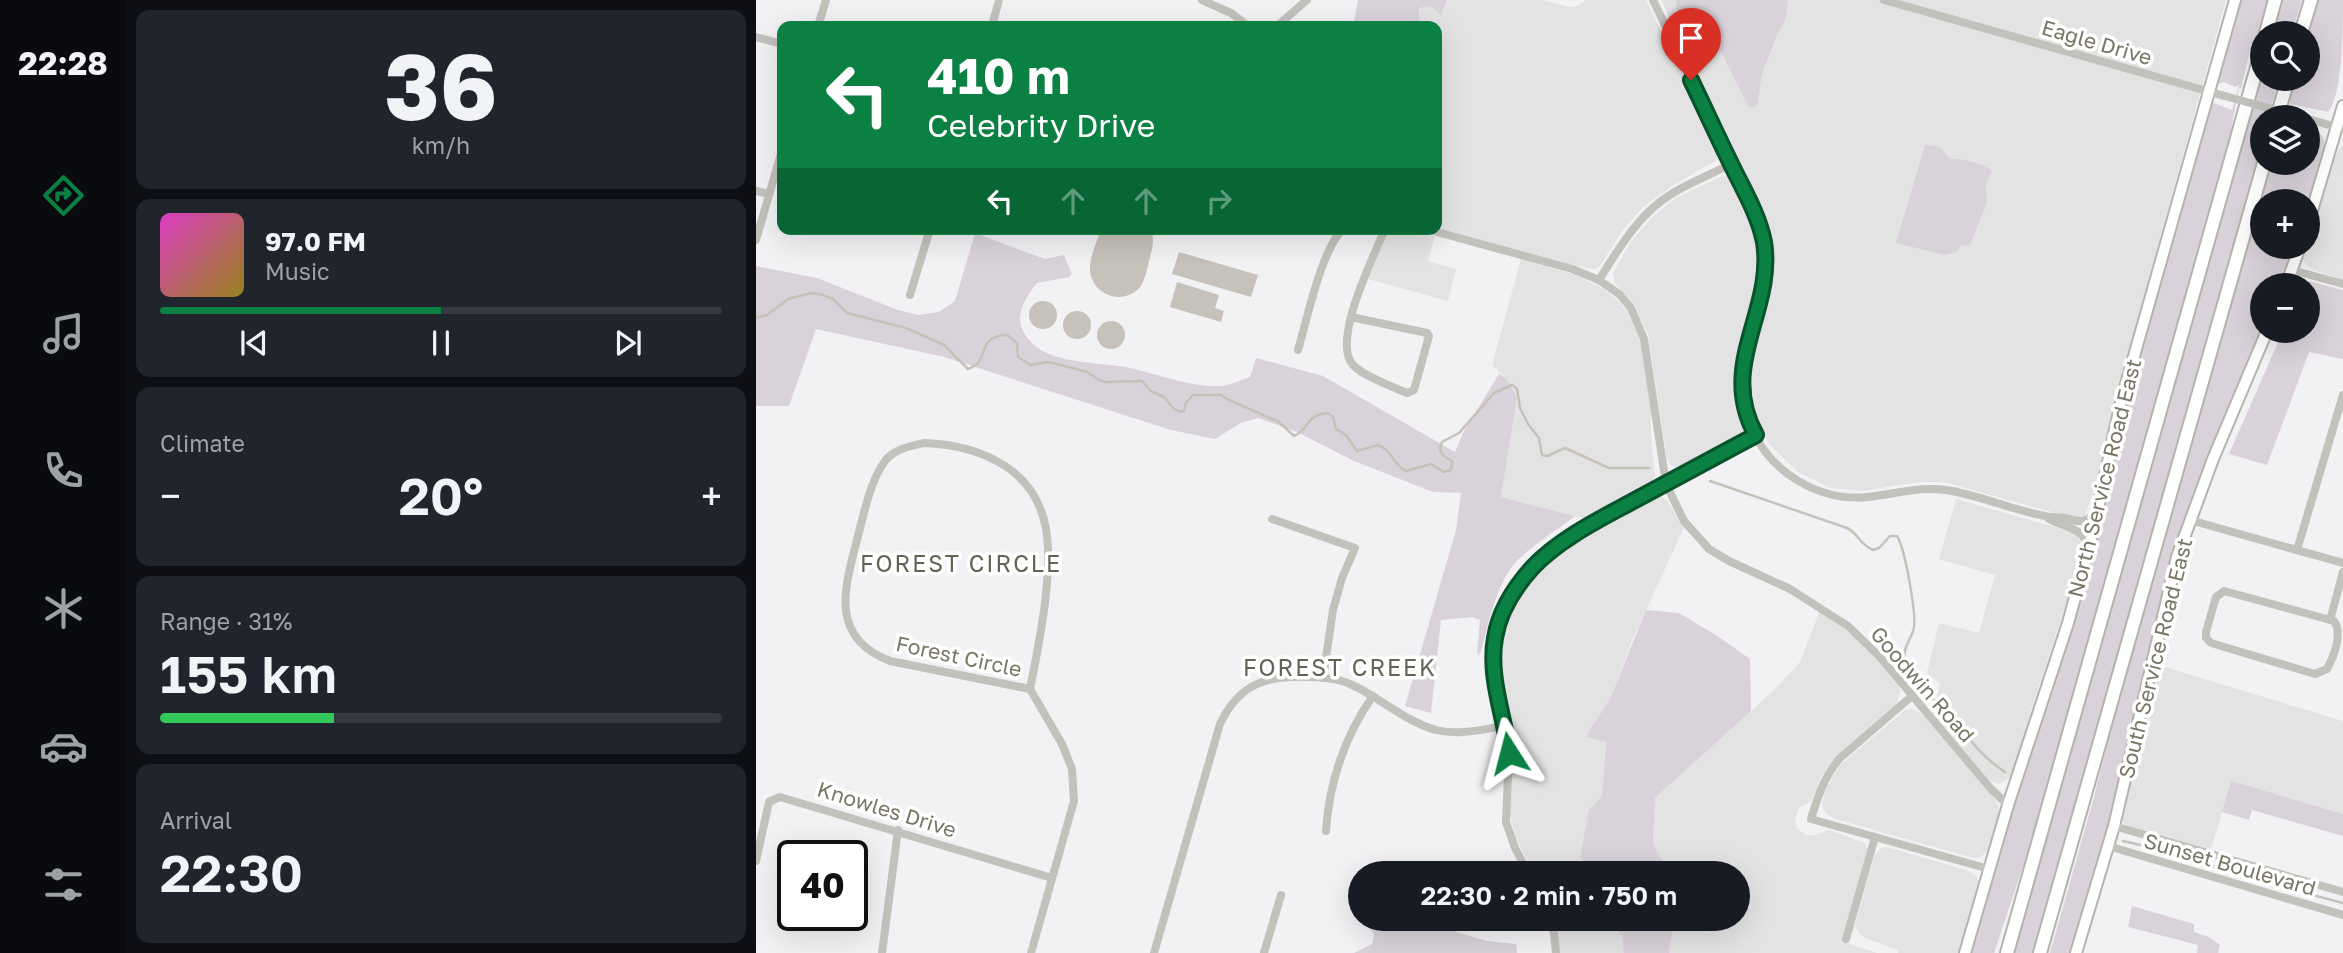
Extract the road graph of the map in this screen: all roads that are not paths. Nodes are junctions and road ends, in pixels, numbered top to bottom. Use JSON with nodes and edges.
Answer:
{"nodes":[{"id":1,"x":826,"y":0,"type":"edge"},
{"id":2,"x":999,"y":0,"type":"edge"},
{"id":3,"x":1202,"y":0,"type":"edge"},
{"id":4,"x":1307,"y":0,"type":"edge"},
{"id":5,"x":1653,"y":0,"type":"edge"},
{"id":6,"x":1884,"y":0,"type":"edge"},
{"id":7,"x":2235,"y":0,"type":"edge"},
{"id":8,"x":2276,"y":0,"type":"edge"},
{"id":9,"x":2311,"y":0,"type":"edge"},
{"id":10,"x":820,"y":21,"type":"edge"},
{"id":11,"x":993,"y":21,"type":"edge"},
{"id":12,"x":1241,"y":21,"type":"edge"},
{"id":13,"x":1283,"y":21,"type":"edge"},
{"id":14,"x":2270,"y":21,"type":"edge"},
{"id":15,"x":2305,"y":21,"type":"edge"},
{"id":16,"x":756,"y":37,"type":"edge"},
{"id":17,"x":777,"y":43,"type":"edge"},
{"id":18,"x":2250,"y":91,"type":"edge"},
{"id":19,"x":2215,"y":94,"type":"junction"},
{"id":20,"x":2256,"y":105,"type":"edge"},
{"id":21,"x":2343,"y":106,"type":"edge"},
{"id":22,"x":2320,"y":122,"type":"edge"},
{"id":23,"x":2340,"y":128,"type":"edge"},
{"id":24,"x":1731,"y":164,"type":"junction"},
{"id":25,"x":777,"y":167,"type":"edge"},
{"id":26,"x":2261,"y":175,"type":"edge"},
{"id":27,"x":2320,"y":189,"type":"edge"},
{"id":28,"x":756,"y":191,"type":"edge"},
{"id":29,"x":769,"y":194,"type":"junction"},
{"id":30,"x":1442,"y":233,"type":"edge"},
{"id":31,"x":928,"y":235,"type":"edge"},
{"id":32,"x":1337,"y":235,"type":"edge"},
{"id":33,"x":1383,"y":235,"type":"edge"},
{"id":34,"x":757,"y":240,"type":"edge"},
{"id":35,"x":2296,"y":259,"type":"edge"},
{"id":36,"x":2292,"y":271,"type":"joint"},
{"id":37,"x":1599,"y":280,"type":"junction"},
{"id":38,"x":2343,"y":284,"type":"edge"},
{"id":39,"x":910,"y":295,"type":"dead end"},
{"id":40,"x":1351,"y":317,"type":"junction"},
{"id":41,"x":2262,"y":343,"type":"edge"},
{"id":42,"x":1298,"y":351,"type":"dead end"},
{"id":43,"x":2343,"y":395,"type":"edge"},
{"id":44,"x":1756,"y":435,"type":"junction"},
{"id":45,"x":1666,"y":484,"type":"junction"},
{"id":46,"x":2100,"y":500,"type":"junction"},
{"id":47,"x":2047,"y":517,"type":"junction"},
{"id":48,"x":1272,"y":519,"type":"dead end"},
{"id":49,"x":2190,"y":520,"type":"junction"},
{"id":50,"x":2297,"y":550,"type":"junction"},
{"id":51,"x":2086,"y":557,"type":"junction"},
{"id":52,"x":2343,"y":563,"type":"edge"},
{"id":53,"x":2343,"y":572,"type":"edge"},
{"id":54,"x":2330,"y":620,"type":"junction"},
{"id":55,"x":1323,"y":678,"type":"junction"},
{"id":56,"x":1030,"y":689,"type":"junction"},
{"id":57,"x":1913,"y":695,"type":"junction"},
{"id":58,"x":1373,"y":696,"type":"junction"},
{"id":59,"x":1505,"y":726,"type":"junction"},
{"id":60,"x":2008,"y":805,"type":"junction"},
{"id":61,"x":2114,"y":826,"type":"junction"},
{"id":62,"x":898,"y":830,"type":"junction"},
{"id":63,"x":1326,"y":831,"type":"dead end"},
{"id":64,"x":1875,"y":837,"type":"junction"},
{"id":65,"x":2108,"y":846,"type":"junction"},
{"id":66,"x":756,"y":861,"type":"edge"},
{"id":67,"x":1522,"y":861,"type":"edge"},
{"id":68,"x":1989,"y":869,"type":"junction"},
{"id":69,"x":1052,"y":878,"type":"junction"},
{"id":70,"x":2343,"y":892,"type":"edge"},
{"id":71,"x":1281,"y":895,"type":"dead end"},
{"id":72,"x":2343,"y":915,"type":"edge"},
{"id":73,"x":1553,"y":931,"type":"edge"},
{"id":74,"x":1846,"y":939,"type":"dead end"},
{"id":75,"x":882,"y":953,"type":"edge"},
{"id":76,"x":1031,"y":953,"type":"edge"},
{"id":77,"x":1154,"y":953,"type":"edge"},
{"id":78,"x":1264,"y":953,"type":"edge"},
{"id":79,"x":1556,"y":953,"type":"edge"},
{"id":80,"x":1965,"y":953,"type":"edge"},
{"id":81,"x":2005,"y":953,"type":"edge"},
{"id":82,"x":2040,"y":953,"type":"edge"},
{"id":83,"x":2076,"y":953,"type":"edge"}],
"edges":[{"from":1,"to":10,"type":"street"},
{"from":2,"to":11,"type":"street"},
{"from":3,"to":12,"type":"street"},
{"from":4,"to":13,"type":"street"},
{"from":5,"to":24,"type":"street"},
{"from":6,"to":19,"type":"street","name":"Eagle Drive"},
{"from":7,"to":19,"type":"main road","name":"North Service Road East"},
{"from":8,"to":14,"type":"highway"},
{"from":9,"to":15,"type":"highway"},
{"from":16,"to":17,"type":"street"},
{"from":18,"to":81,"type":"highway"},
{"from":19,"to":20,"type":"street","name":"Eagle Drive","bridge":true},
{"from":19,"to":46,"type":"main road","name":"North Service Road East"},
{"from":21,"to":23,"type":"main road"},
{"from":22,"to":23,"type":"street"},
{"from":23,"to":27,"type":"main road"},
{"from":24,"to":37,"type":"street"},
{"from":24,"to":44,"type":"street"},
{"from":25,"to":29,"type":"street"},
{"from":26,"to":82,"type":"highway"},
{"from":28,"to":29,"type":"street"},
{"from":29,"to":34,"type":"street"},
{"from":30,"to":37,"type":"street","name":"Goodwin Road"},
{"from":31,"to":39,"type":"street"},
{"from":32,"to":42,"type":"street"},
{"from":33,"to":40,"type":"street"},
{"from":35,"to":36,"type":"main road"},
{"from":36,"to":38,"type":"street"},
{"from":37,"to":45,"type":"street","name":"Goodwin Road"},
{"from":40,"to":40,"type":"street"},
{"from":41,"to":49,"type":"main road","name":"South Service Road East"},
{"from":43,"to":50,"type":"street"},
{"from":44,"to":45,"type":"street"},
{"from":44,"to":47,"type":"street"},
{"from":45,"to":57,"type":"street","name":"Goodwin Road"},
{"from":45,"to":59,"type":"street"},
{"from":46,"to":47,"type":"street"},
{"from":46,"to":51,"type":"main road","name":"North Service Road East"},
{"from":47,"to":51,"type":"street"},
{"from":48,"to":55,"type":"street"},
{"from":49,"to":50,"type":"street"},
{"from":49,"to":61,"type":"main road","name":"South Service Road East"},
{"from":50,"to":52,"type":"street"},
{"from":51,"to":60,"type":"main road","name":"North Service Road East"},
{"from":53,"to":54,"type":"street"},
{"from":54,"to":54,"type":"street"},
{"from":55,"to":58,"type":"street"},
{"from":55,"to":77,"type":"street"},
{"from":56,"to":56,"type":"street","name":"Forest Circle"},
{"from":56,"to":69,"type":"street","name":"Forest Circle"},
{"from":57,"to":60,"type":"street","name":"Goodwin Road"},
{"from":57,"to":64,"type":"street"},
{"from":58,"to":59,"type":"street"},
{"from":58,"to":63,"type":"street"},
{"from":59,"to":67,"type":"street"},
{"from":60,"to":68,"type":"main road","name":"North Service Road East"},
{"from":61,"to":65,"type":"main road","name":"South Service Road East"},
{"from":61,"to":70,"type":"street","name":"Sunset Boulevard"},
{"from":62,"to":66,"type":"street","name":"Knowles Drive"},
{"from":62,"to":69,"type":"street","name":"Knowles Drive"},
{"from":62,"to":75,"type":"street"},
{"from":64,"to":68,"type":"street"},
{"from":64,"to":74,"type":"street"},
{"from":65,"to":72,"type":"street","name":"Sunset Boulevard"},
{"from":65,"to":83,"type":"main road","name":"South Service Road East"},
{"from":68,"to":80,"type":"main road","name":"North Service Road East"},
{"from":69,"to":76,"type":"street","name":"Forest Circle"},
{"from":71,"to":78,"type":"street"},
{"from":73,"to":79,"type":"street"}]}
